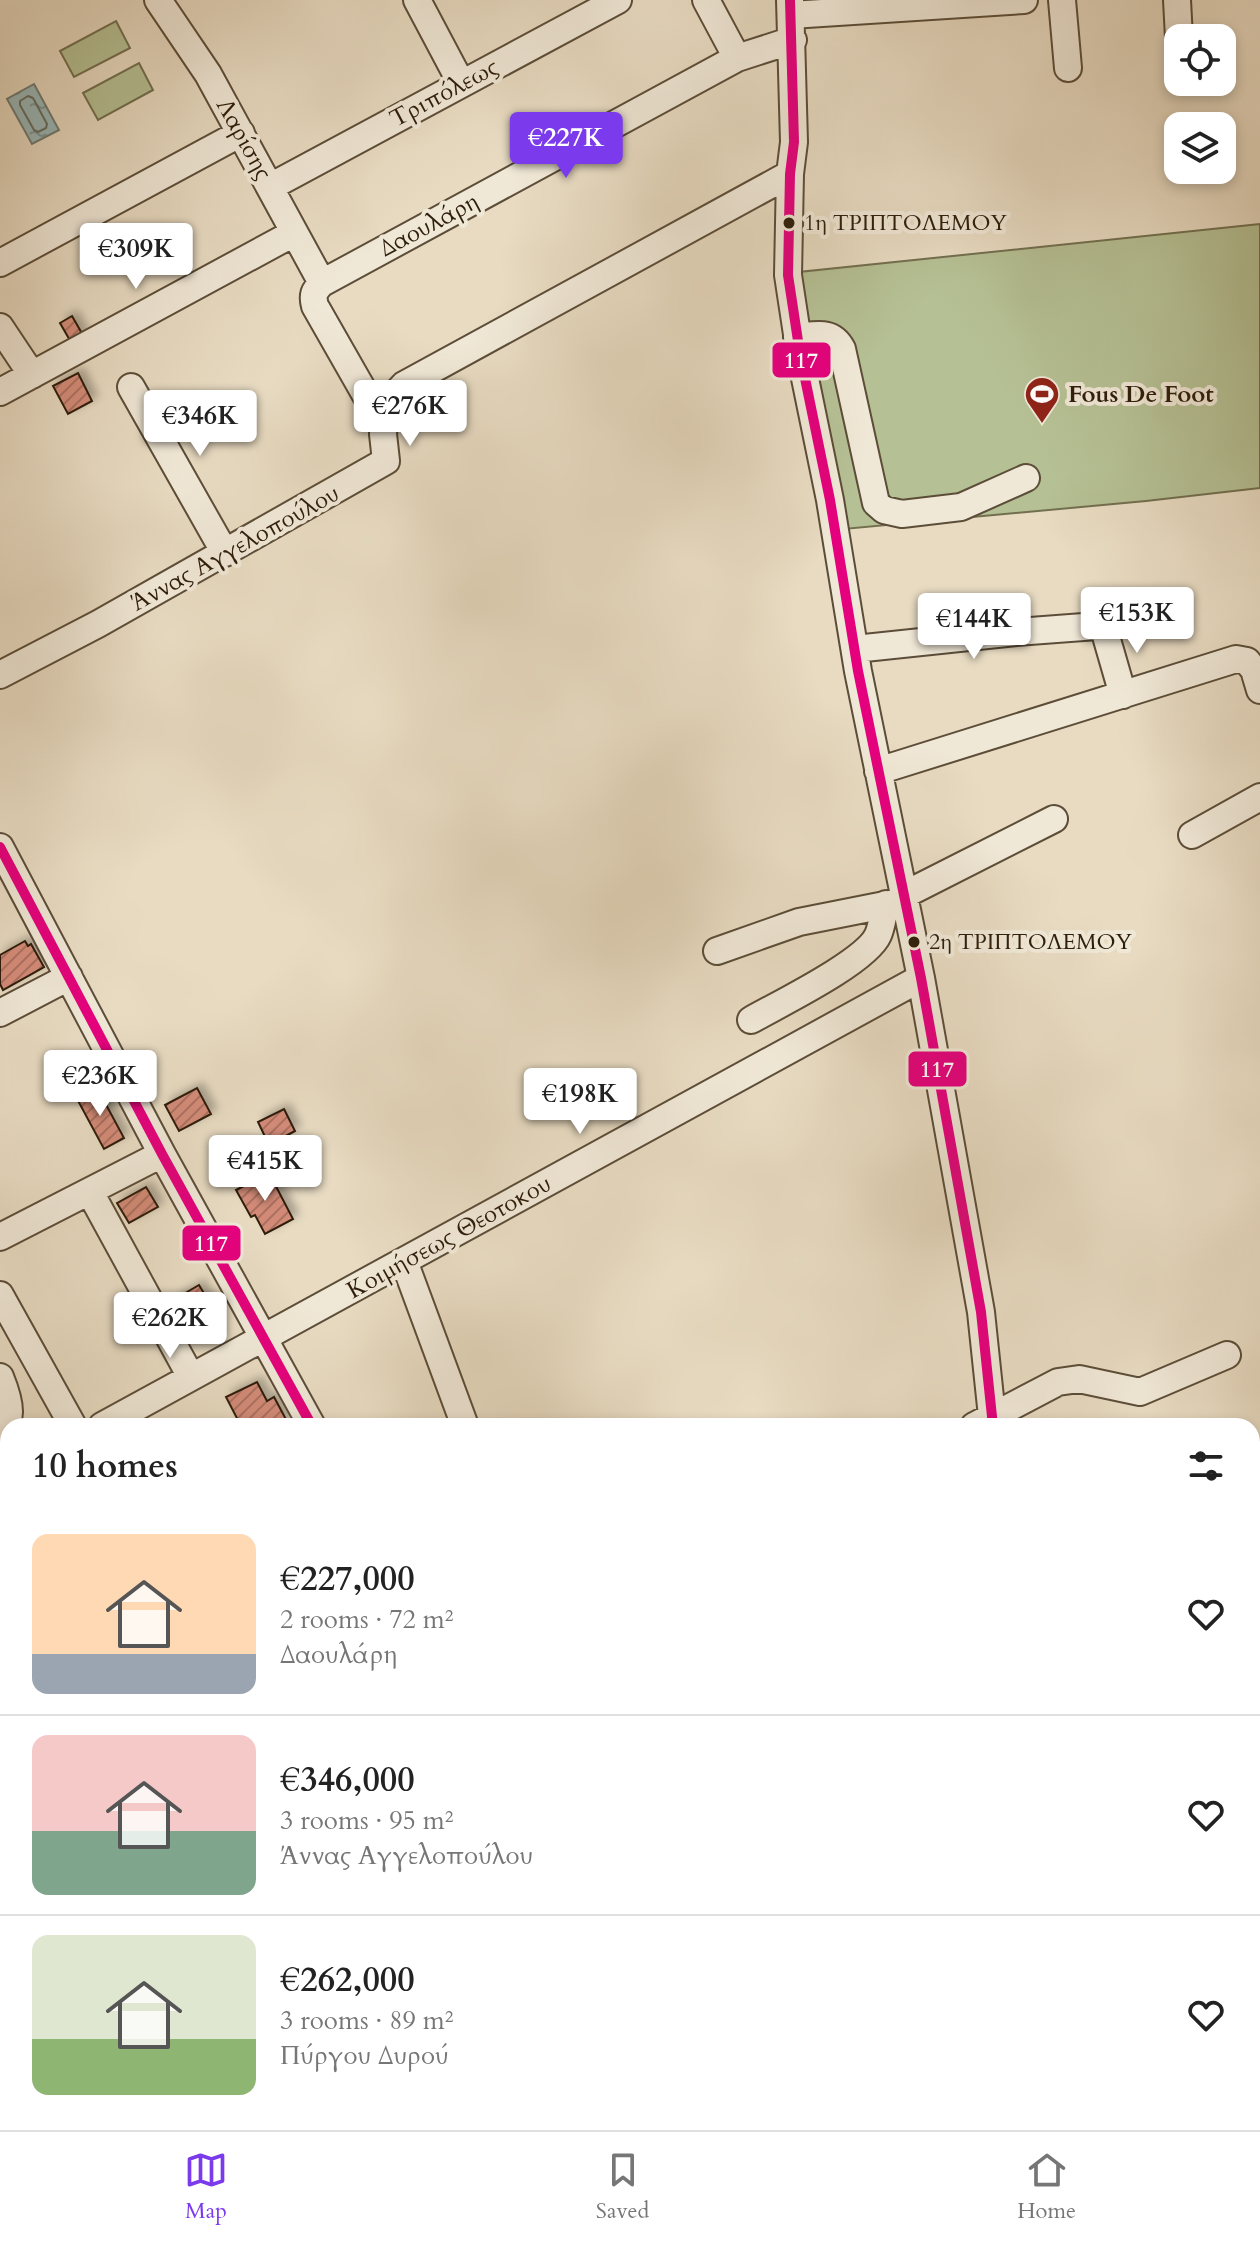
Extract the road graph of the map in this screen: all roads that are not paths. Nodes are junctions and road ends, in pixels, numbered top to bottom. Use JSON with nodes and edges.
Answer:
{"nodes":[{"id":1,"x":158,"y":0,"type":"edge"},
{"id":2,"x":417,"y":0,"type":"edge"},
{"id":3,"x":618,"y":0,"type":"edge"},
{"id":4,"x":706,"y":0,"type":"edge"},
{"id":5,"x":1024,"y":0,"type":"edge"},
{"id":6,"x":1062,"y":0,"type":"edge"},
{"id":7,"x":1177,"y":0,"type":"edge"},
{"id":8,"x":791,"y":18,"type":"edge"},
{"id":9,"x":1178,"y":24,"type":"edge"},
{"id":10,"x":737,"y":58,"type":"junction"},
{"id":11,"x":1068,"y":68,"type":"dead end"},
{"id":12,"x":461,"y":83,"type":"junction"},
{"id":13,"x":241,"y":133,"type":"junction"},
{"id":14,"x":790,"y":174,"type":"junction"},
{"id":15,"x":270,"y":187,"type":"junction"},
{"id":16,"x":294,"y":233,"type":"junction"},
{"id":17,"x":0,"y":263,"type":"edge"},
{"id":18,"x":322,"y":283,"type":"junction"},
{"id":19,"x":0,"y":327,"type":"edge"},
{"id":20,"x":797,"y":337,"type":"junction"},
{"id":21,"x":32,"y":375,"type":"junction"},
{"id":22,"x":131,"y":387,"type":"dead end"},
{"id":23,"x":0,"y":392,"type":"edge"},
{"id":24,"x":384,"y":427,"type":"junction"},
{"id":25,"x":1026,"y":478,"type":"dead end"},
{"id":26,"x":225,"y":553,"type":"junction"},
{"id":27,"x":855,"y":649,"type":"junction"},
{"id":28,"x":0,"y":675,"type":"edge"},
{"id":29,"x":1260,"y":690,"type":"edge"},
{"id":30,"x":1123,"y":695,"type":"junction"},
{"id":31,"x":878,"y":771,"type":"junction"},
{"id":32,"x":1260,"y":797,"type":"edge"},
{"id":33,"x":1054,"y":819,"type":"dead end"},
{"id":34,"x":1192,"y":835,"type":"dead end"},
{"id":35,"x":0,"y":847,"type":"edge"},
{"id":36,"x":898,"y":900,"type":"junction"},
{"id":37,"x":717,"y":951,"type":"dead end"},
{"id":38,"x":69,"y":977,"type":"junction"},
{"id":39,"x":921,"y":978,"type":"junction"},
{"id":40,"x":0,"y":1013,"type":"edge"},
{"id":41,"x":751,"y":1020,"type":"dead end"},
{"id":42,"x":162,"y":1154,"type":"junction"},
{"id":43,"x":90,"y":1192,"type":"junction"},
{"id":44,"x":0,"y":1237,"type":"edge"},
{"id":45,"x":404,"y":1261,"type":"junction"},
{"id":46,"x":0,"y":1295,"type":"edge"},
{"id":47,"x":263,"y":1338,"type":"junction"},
{"id":48,"x":1227,"y":1355,"type":"dead end"},
{"id":49,"x":0,"y":1377,"type":"edge"},
{"id":50,"x":191,"y":1377,"type":"junction"},
{"id":51,"x":9,"y":1418,"type":"edge"},
{"id":52,"x":69,"y":1418,"type":"edge"},
{"id":53,"x":117,"y":1418,"type":"edge"},
{"id":54,"x":308,"y":1418,"type":"edge"},
{"id":55,"x":462,"y":1418,"type":"edge"},
{"id":56,"x":986,"y":1418,"type":"edge"},
{"id":57,"x":995,"y":1418,"type":"edge"}],
"edges":[{"from":1,"to":13,"type":"street","name":"Λαρίσης"},
{"from":2,"to":12,"type":"street"},
{"from":3,"to":12,"type":"street","name":"Τριπόλεως"},
{"from":4,"to":10,"type":"street"},
{"from":5,"to":8,"type":"street","name":"Δαουλάρη"},
{"from":6,"to":11,"type":"street"},
{"from":7,"to":9,"type":"street"},
{"from":8,"to":10,"type":"street","name":"Δαουλάρη"},
{"from":8,"to":14,"type":"street"},
{"from":10,"to":18,"type":"street","name":"Δαουλάρη"},
{"from":12,"to":15,"type":"street","name":"Τριπόλεως"},
{"from":13,"to":15,"type":"street","name":"Λαρίσης"},
{"from":13,"to":17,"type":"street"},
{"from":14,"to":20,"type":"street"},
{"from":14,"to":24,"type":"street","name":"Άννας Αγγελοπούλου"},
{"from":15,"to":16,"type":"street","name":"Λαρίσης"},
{"from":16,"to":18,"type":"street","name":"Λαρίσης"},
{"from":16,"to":21,"type":"street"},
{"from":18,"to":24,"type":"street"},
{"from":19,"to":21,"type":"street"},
{"from":20,"to":25,"type":"street"},
{"from":20,"to":27,"type":"street"},
{"from":21,"to":23,"type":"street"},
{"from":22,"to":26,"type":"street"},
{"from":24,"to":26,"type":"street","name":"Άννας Αγγελοπούλου"},
{"from":26,"to":28,"type":"street","name":"Άννας Αγγελοπούλου"},
{"from":27,"to":30,"type":"street"},
{"from":27,"to":31,"type":"street"},
{"from":29,"to":30,"type":"street"},
{"from":30,"to":31,"type":"street"},
{"from":31,"to":36,"type":"street"},
{"from":32,"to":34,"type":"street"},
{"from":33,"to":36,"type":"street"},
{"from":35,"to":38,"type":"street"},
{"from":36,"to":37,"type":"street"},
{"from":36,"to":39,"type":"street"},
{"from":36,"to":41,"type":"street"},
{"from":38,"to":40,"type":"street"},
{"from":38,"to":42,"type":"street"},
{"from":39,"to":45,"type":"street","name":"Κοιμήσεως Θεοτοκου"},
{"from":39,"to":56,"type":"street"},
{"from":42,"to":43,"type":"street"},
{"from":42,"to":47,"type":"street"},
{"from":43,"to":44,"type":"street"},
{"from":43,"to":50,"type":"street"},
{"from":45,"to":47,"type":"street","name":"Κοιμήσεως Θεοτοκου"},
{"from":45,"to":55,"type":"street"},
{"from":46,"to":52,"type":"street"},
{"from":47,"to":50,"type":"street","name":"Κοιμήσεως Θεοτοκου"},
{"from":47,"to":54,"type":"street"},
{"from":48,"to":57,"type":"street"},
{"from":49,"to":51,"type":"street"},
{"from":50,"to":53,"type":"street","name":"Κοιμήσεως Θεοτοκου"}]}
